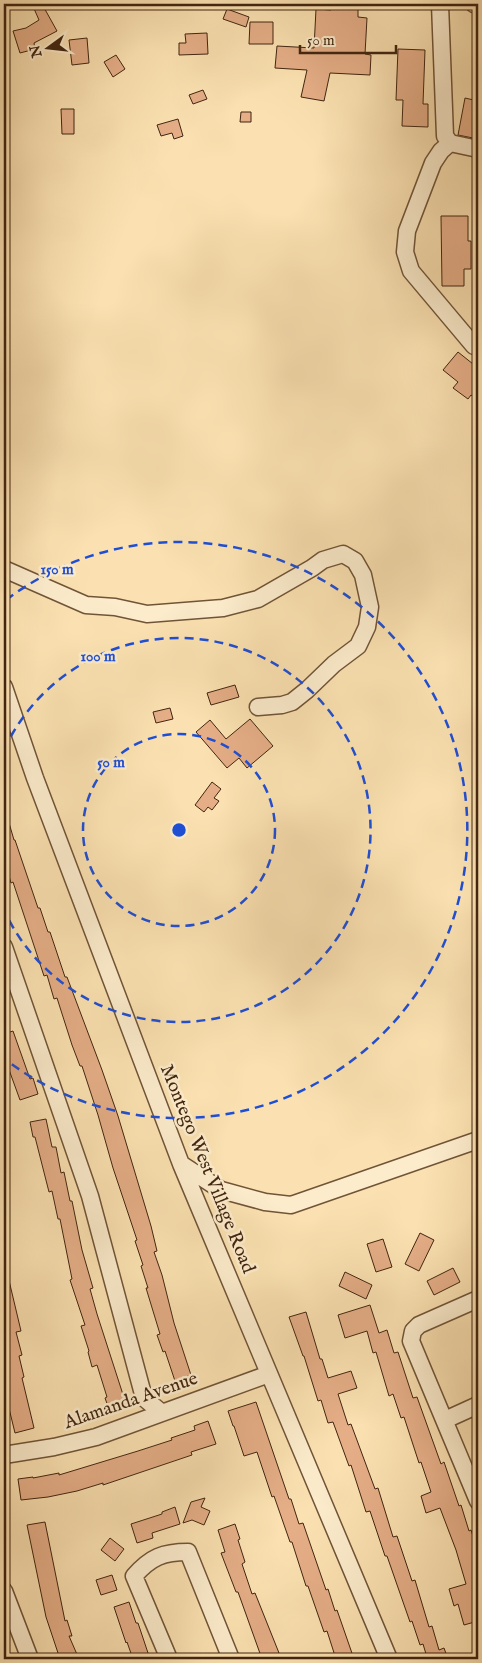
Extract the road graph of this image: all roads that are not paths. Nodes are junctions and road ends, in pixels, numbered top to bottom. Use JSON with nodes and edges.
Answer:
{"nodes":[{"id":1,"x":440,"y":4,"type":"edge"},
{"id":2,"x":474,"y":4,"type":"edge"},
{"id":3,"x":478,"y":4,"type":"edge"},
{"id":4,"x":450,"y":143,"type":"junction"},
{"id":5,"x":478,"y":149,"type":"edge"},
{"id":6,"x":474,"y":346,"type":"dead end"},
{"id":7,"x":4,"y":569,"type":"edge"},
{"id":8,"x":4,"y":687,"type":"edge"},
{"id":9,"x":258,"y":707,"type":"dead end"},
{"id":10,"x":4,"y":947,"type":"edge"},
{"id":11,"x":478,"y":1140,"type":"edge"},
{"id":12,"x":181,"y":1164,"type":"junction"},
{"id":13,"x":478,"y":1299,"type":"edge"},
{"id":14,"x":269,"y":1374,"type":"junction"},
{"id":15,"x":478,"y":1405,"type":"edge"},
{"id":16,"x":162,"y":1413,"type":"junction"},
{"id":17,"x":445,"y":1420,"type":"junction"},
{"id":18,"x":4,"y":1455,"type":"edge"},
{"id":19,"x":478,"y":1501,"type":"edge"},
{"id":20,"x":4,"y":1591,"type":"edge"},
{"id":21,"x":30,"y":1659,"type":"edge"},
{"id":22,"x":169,"y":1659,"type":"edge"},
{"id":23,"x":231,"y":1659,"type":"edge"},
{"id":24,"x":389,"y":1659,"type":"edge"}],
"edges":[{"from":1,"to":4,"type":"street"},
{"from":2,"to":3,"type":"street"},
{"from":4,"to":5,"type":"street"},
{"from":4,"to":6,"type":"street"},
{"from":7,"to":9,"type":"street"},
{"from":8,"to":12,"type":"street","name":"Montego West Village Road"},
{"from":10,"to":16,"type":"street"},
{"from":11,"to":12,"type":"street"},
{"from":12,"to":14,"type":"street","name":"Montego West Village Road"},
{"from":13,"to":17,"type":"street"},
{"from":14,"to":16,"type":"street","name":"Alamanda Avenue"},
{"from":14,"to":24,"type":"street","name":"Montego West Village Road"},
{"from":15,"to":17,"type":"street"},
{"from":16,"to":18,"type":"street","name":"Alamanda Avenue"},
{"from":17,"to":19,"type":"street"},
{"from":20,"to":21,"type":"street"},
{"from":22,"to":23,"type":"street"}]}
